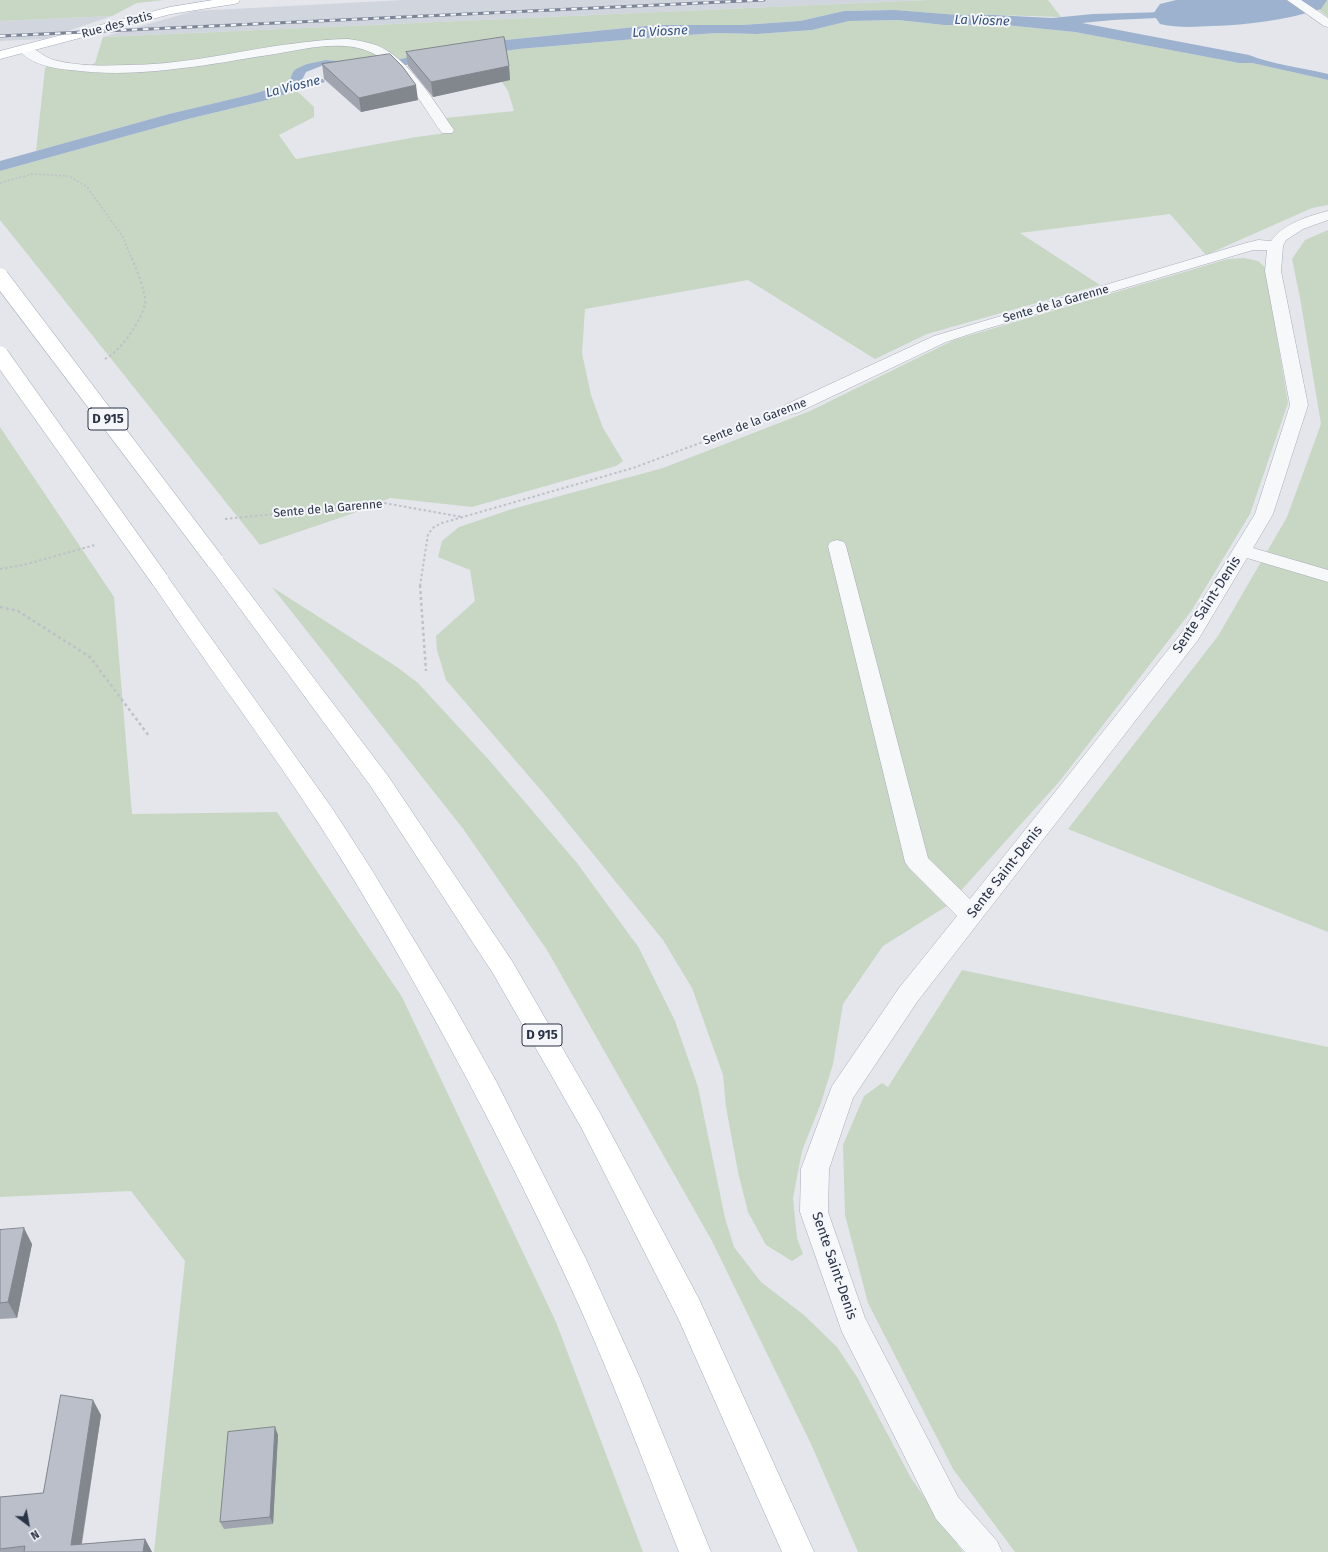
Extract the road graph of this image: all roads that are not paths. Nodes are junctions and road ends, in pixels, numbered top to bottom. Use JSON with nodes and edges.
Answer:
{"nodes":[{"id":1,"x":234,"y":0,"type":"edge"},
{"id":2,"x":1293,"y":0,"type":"edge"},
{"id":3,"x":1328,"y":23,"type":"edge"},
{"id":4,"x":25,"y":50,"type":"junction"},
{"id":5,"x":0,"y":55,"type":"edge"},
{"id":6,"x":447,"y":130,"type":"dead end"},
{"id":7,"x":1328,"y":215,"type":"edge"},
{"id":8,"x":1275,"y":246,"type":"junction"},
{"id":9,"x":0,"y":277,"type":"edge"},
{"id":10,"x":0,"y":355,"type":"edge"},
{"id":11,"x":791,"y":409,"type":"road end"},
{"id":12,"x":837,"y":546,"type":"dead end"},
{"id":13,"x":1242,"y":551,"type":"junction"},
{"id":14,"x":1328,"y":576,"type":"edge"},
{"id":15,"x":971,"y":915,"type":"junction"},
{"id":16,"x":695,"y":1552,"type":"edge"},
{"id":17,"x":798,"y":1552,"type":"edge"},
{"id":18,"x":986,"y":1552,"type":"edge"}],
"edges":[{"from":1,"to":4,"type":"main road","name":"Rue des Patis"},
{"from":2,"to":3,"type":"street"},
{"from":4,"to":5,"type":"main road","name":"Rue des Patis"},
{"from":4,"to":6,"type":"street"},
{"from":7,"to":8,"type":"street"},
{"from":8,"to":11,"type":"street","name":"Sente de la Garenne"},
{"from":8,"to":13,"type":"street","name":"Sente Saint-Denis"},
{"from":9,"to":17,"type":"main road","number":"D 915","bridge":true},
{"from":10,"to":16,"type":"main road","bridge":true},
{"from":12,"to":15,"type":"street"},
{"from":13,"to":14,"type":"street"},
{"from":13,"to":15,"type":"street","name":"Sente Saint-Denis"},
{"from":15,"to":18,"type":"street","name":"Sente Saint-Denis"}]}
